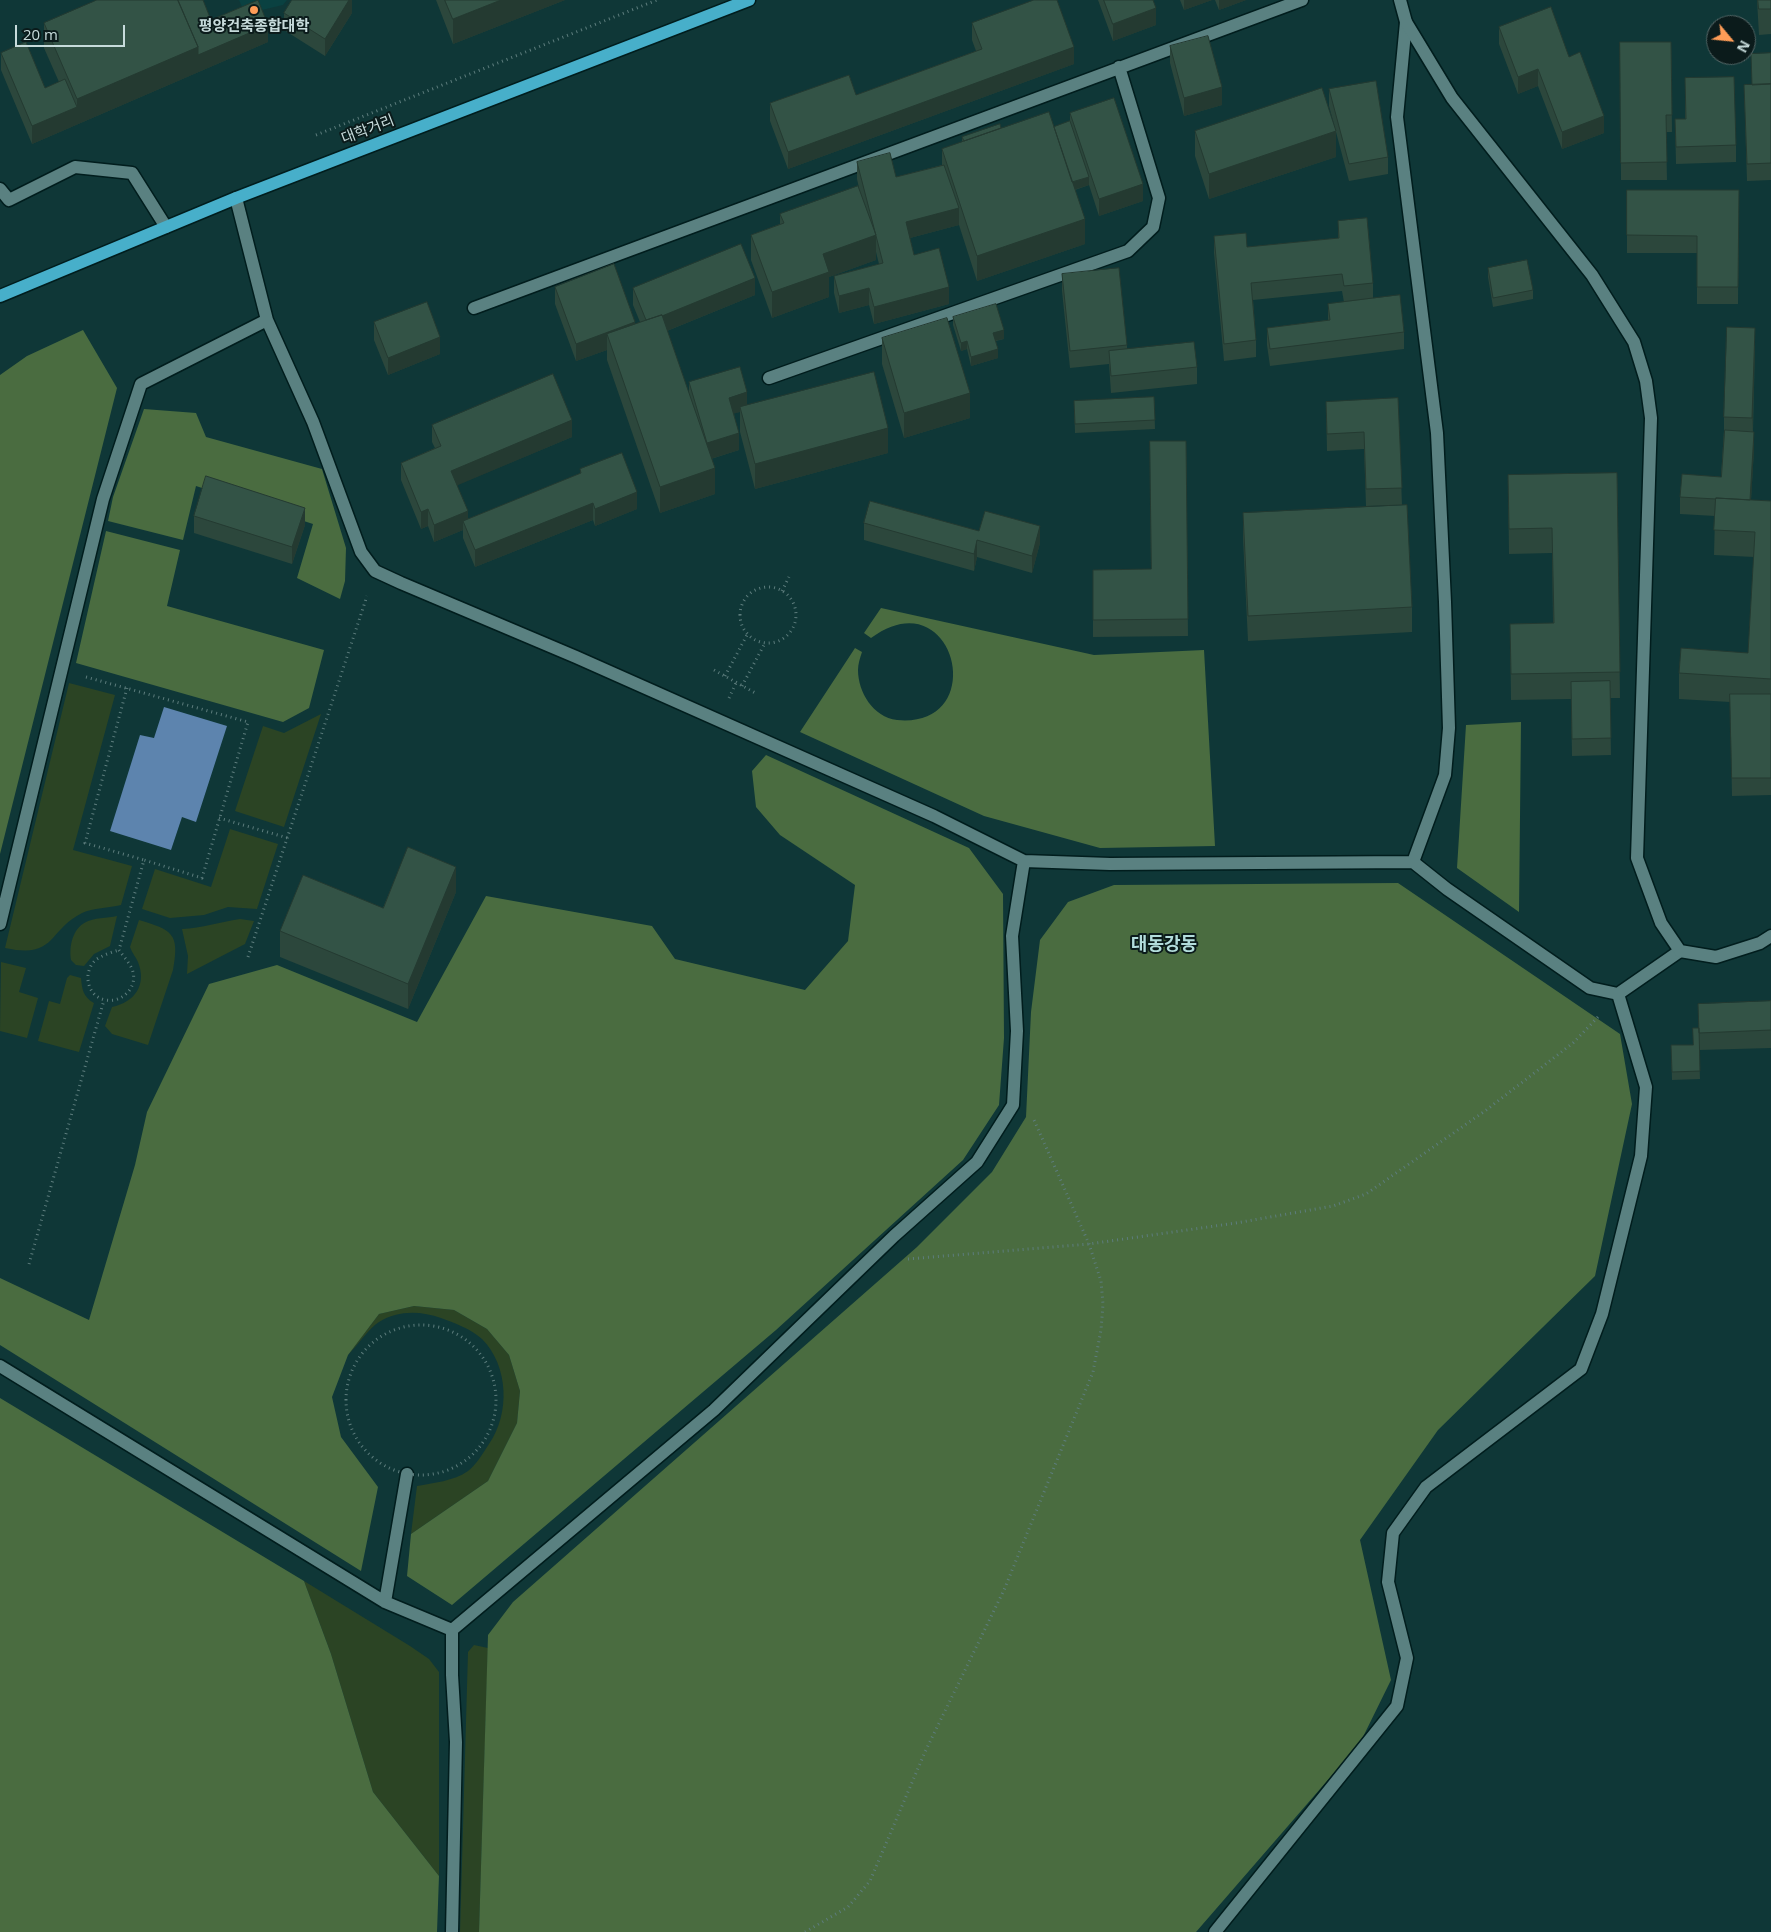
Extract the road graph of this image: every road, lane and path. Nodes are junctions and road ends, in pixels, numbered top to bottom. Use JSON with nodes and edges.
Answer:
{"nodes":[{"id":1,"x":657,"y":0,"type":"edge"},
{"id":2,"x":749,"y":0,"type":"edge"},
{"id":3,"x":1302,"y":0,"type":"edge"},
{"id":4,"x":1400,"y":0,"type":"edge"},
{"id":5,"x":1406,"y":22,"type":"junction"},
{"id":6,"x":1119,"y":67,"type":"junction"},
{"id":7,"x":316,"y":135,"type":"dead end"},
{"id":8,"x":0,"y":189,"type":"edge"},
{"id":9,"x":236,"y":198,"type":"junction"},
{"id":10,"x":4,"y":202,"type":"edge"},
{"id":11,"x":166,"y":228,"type":"junction"},
{"id":12,"x":0,"y":296,"type":"edge"},
{"id":13,"x":474,"y":308,"type":"dead end"},
{"id":14,"x":267,"y":320,"type":"junction"},
{"id":15,"x":769,"y":378,"type":"dead end"},
{"id":16,"x":375,"y":571,"type":"junction"},
{"id":17,"x":789,"y":578,"type":"dead end"},
{"id":18,"x":782,"y":591,"type":"junction"},
{"id":19,"x":747,"y":634,"type":"junction"},
{"id":20,"x":765,"y":643,"type":"junction"},
{"id":21,"x":61,"y":670,"type":"junction"},
{"id":22,"x":714,"y":670,"type":"dead end"},
{"id":23,"x":725,"y":676,"type":"junction"},
{"id":24,"x":742,"y":686,"type":"junction"},
{"id":25,"x":127,"y":688,"type":"junction"},
{"id":26,"x":757,"y":694,"type":"dead end"},
{"id":27,"x":219,"y":818,"type":"junction"},
{"id":28,"x":288,"y":838,"type":"junction"},
{"id":29,"x":144,"y":860,"type":"junction"},
{"id":30,"x":1024,"y":861,"type":"junction"},
{"id":31,"x":1413,"y":862,"type":"junction"},
{"id":32,"x":0,"y":924,"type":"edge"},
{"id":33,"x":1771,"y":936,"type":"edge"},
{"id":34,"x":119,"y":950,"type":"junction"},
{"id":35,"x":1680,"y":950,"type":"junction"},
{"id":36,"x":248,"y":957,"type":"dead end"},
{"id":37,"x":1618,"y":994,"type":"junction"},
{"id":38,"x":104,"y":1000,"type":"junction"},
{"id":39,"x":1601,"y":1015,"type":"dead end"},
{"id":40,"x":1014,"y":1076,"type":"junction"},
{"id":41,"x":1089,"y":1244,"type":"junction"},
{"id":42,"x":868,"y":1262,"type":"junction"},
{"id":43,"x":29,"y":1264,"type":"dead end"},
{"id":44,"x":0,"y":1366,"type":"edge"},
{"id":45,"x":407,"y":1474,"type":"junction"},
{"id":46,"x":385,"y":1602,"type":"junction"},
{"id":47,"x":452,"y":1630,"type":"junction"},
{"id":48,"x":452,"y":1932,"type":"edge"},
{"id":49,"x":804,"y":1932,"type":"edge"},
{"id":50,"x":1215,"y":1932,"type":"edge"}],
"edges":[{"from":1,"to":7,"type":"path"},
{"from":2,"to":9,"type":"main road","name":"대학거리"},
{"from":3,"to":6,"type":"street"},
{"from":4,"to":5,"type":"street"},
{"from":5,"to":31,"type":"street"},
{"from":5,"to":35,"type":"street"},
{"from":6,"to":13,"type":"street"},
{"from":6,"to":15,"type":"street"},
{"from":8,"to":10,"type":"street"},
{"from":9,"to":11,"type":"main road","name":"대학거리"},
{"from":9,"to":14,"type":"street"},
{"from":10,"to":11,"type":"street"},
{"from":11,"to":12,"type":"main road","name":"대학거리"},
{"from":14,"to":16,"type":"street"},
{"from":14,"to":21,"type":"street"},
{"from":16,"to":28,"type":"path"},
{"from":16,"to":30,"type":"street"},
{"from":17,"to":18,"type":"path"},
{"from":18,"to":19,"type":"path"},
{"from":18,"to":20,"type":"path"},
{"from":19,"to":20,"type":"path"},
{"from":19,"to":23,"type":"path"},
{"from":20,"to":24,"type":"path"},
{"from":21,"to":25,"type":"path"},
{"from":21,"to":32,"type":"street"},
{"from":22,"to":23,"type":"path"},
{"from":23,"to":24,"type":"path"},
{"from":24,"to":26,"type":"path"},
{"from":25,"to":27,"type":"path"},
{"from":25,"to":29,"type":"path"},
{"from":27,"to":28,"type":"path"},
{"from":27,"to":29,"type":"path"},
{"from":28,"to":36,"type":"path"},
{"from":29,"to":34,"type":"path"},
{"from":30,"to":31,"type":"street"},
{"from":30,"to":40,"type":"street"},
{"from":31,"to":37,"type":"street"},
{"from":33,"to":35,"type":"street"},
{"from":34,"to":38,"type":"path"},
{"from":34,"to":38,"type":"path"},
{"from":35,"to":37,"type":"street"},
{"from":37,"to":50,"type":"street"},
{"from":38,"to":43,"type":"path"},
{"from":39,"to":41,"type":"path"},
{"from":40,"to":41,"type":"path"},
{"from":40,"to":42,"type":"street"},
{"from":41,"to":42,"type":"path"},
{"from":41,"to":49,"type":"path"},
{"from":42,"to":47,"type":"street"},
{"from":44,"to":46,"type":"street"},
{"from":45,"to":45,"type":"path"},
{"from":45,"to":46,"type":"street"},
{"from":46,"to":47,"type":"street"},
{"from":47,"to":48,"type":"street"}]}
